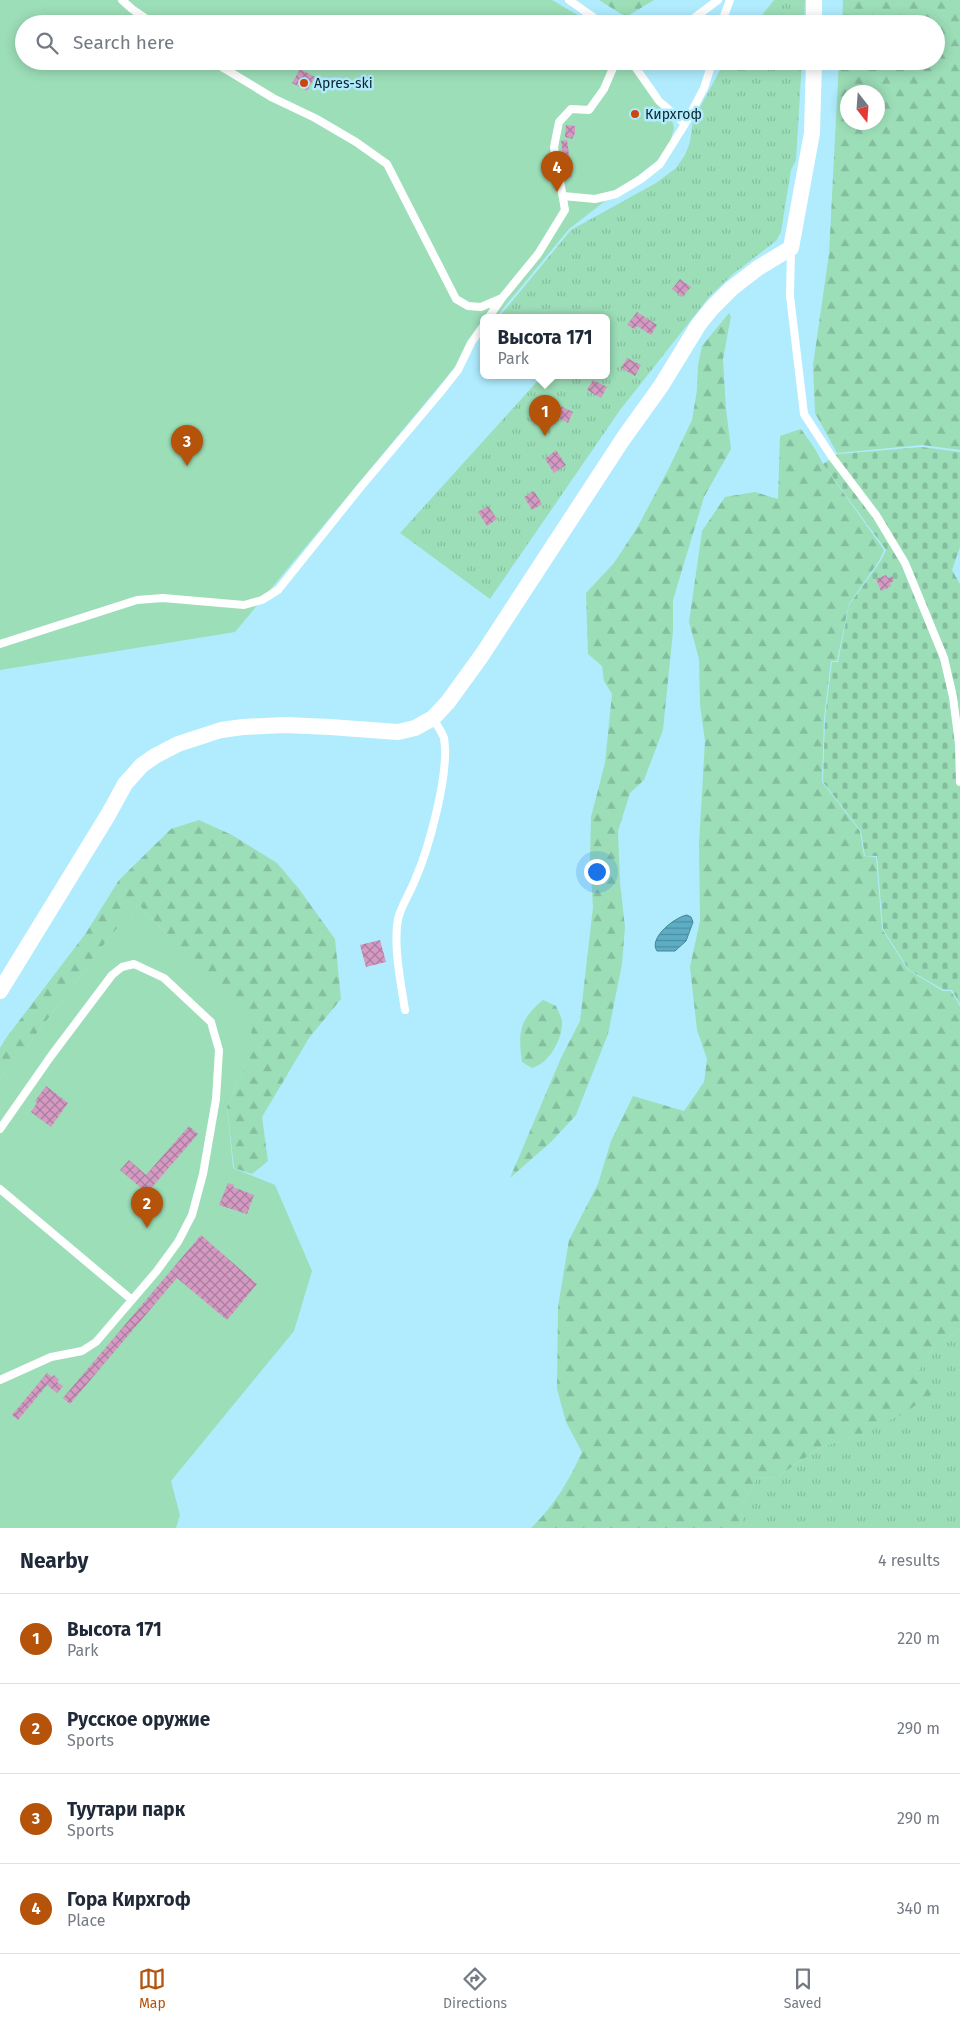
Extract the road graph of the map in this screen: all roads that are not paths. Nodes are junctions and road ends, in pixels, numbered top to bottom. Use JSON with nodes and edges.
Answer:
{"nodes":[{"id":1,"x":122,"y":0,"type":"edge"},
{"id":2,"x":569,"y":0,"type":"edge"},
{"id":3,"x":718,"y":0,"type":"edge"},
{"id":4,"x":730,"y":0,"type":"edge"},
{"id":5,"x":814,"y":0,"type":"edge"},
{"id":6,"x":141,"y":15,"type":"edge"},
{"id":7,"x":590,"y":15,"type":"edge"},
{"id":8,"x":700,"y":15,"type":"edge"},
{"id":9,"x":724,"y":15,"type":"edge"},
{"id":10,"x":814,"y":15,"type":"edge"},
{"id":11,"x":227,"y":70,"type":"edge"},
{"id":12,"x":612,"y":70,"type":"edge"},
{"id":13,"x":637,"y":70,"type":"edge"},
{"id":14,"x":708,"y":70,"type":"edge"},
{"id":15,"x":814,"y":70,"type":"edge"},
{"id":16,"x":685,"y":124,"type":"junction"},
{"id":17,"x":563,"y":196,"type":"junction"},
{"id":18,"x":792,"y":248,"type":"junction"},
{"id":19,"x":502,"y":298,"type":"junction"},
{"id":20,"x":491,"y":314,"type":"edge"},
{"id":21,"x":480,"y":331,"type":"edge"},
{"id":22,"x":0,"y":644,"type":"edge"},
{"id":23,"x":433,"y":718,"type":"junction"},
{"id":24,"x":960,"y":782,"type":"edge"},
{"id":25,"x":0,"y":991,"type":"edge"},
{"id":26,"x":405,"y":1010,"type":"dead end"},
{"id":27,"x":0,"y":1129,"type":"edge"},
{"id":28,"x":0,"y":1189,"type":"edge"},
{"id":29,"x":132,"y":1300,"type":"junction"},
{"id":30,"x":0,"y":1380,"type":"edge"}],
"edges":[{"from":1,"to":6,"type":"lane"},
{"from":2,"to":7,"type":"lane"},
{"from":3,"to":8,"type":"lane"},
{"from":4,"to":9,"type":"lane"},
{"from":5,"to":10,"type":"street"},
{"from":11,"to":19,"type":"lane"},
{"from":12,"to":17,"type":"lane"},
{"from":13,"to":16,"type":"lane"},
{"from":14,"to":16,"type":"lane"},
{"from":15,"to":18,"type":"street"},
{"from":16,"to":17,"type":"lane"},
{"from":17,"to":19,"type":"lane"},
{"from":18,"to":23,"type":"street"},
{"from":18,"to":24,"type":"lane"},
{"from":19,"to":20,"type":"lane"},
{"from":21,"to":22,"type":"lane"},
{"from":23,"to":25,"type":"street"},
{"from":23,"to":26,"type":"lane"},
{"from":27,"to":29,"type":"lane"},
{"from":28,"to":29,"type":"lane"},
{"from":29,"to":30,"type":"lane"}]}
